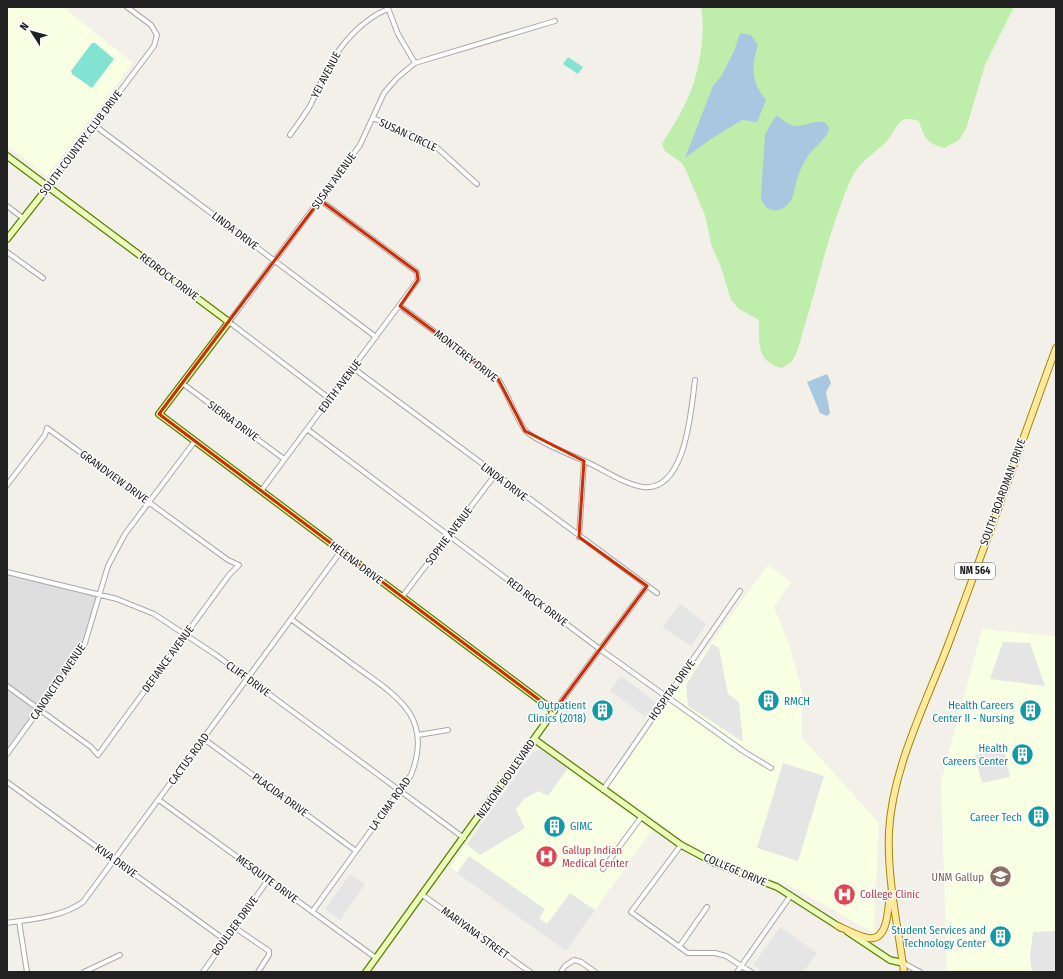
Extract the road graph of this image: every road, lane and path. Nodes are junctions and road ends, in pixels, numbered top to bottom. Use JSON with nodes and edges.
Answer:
{"nodes":[{"id":1,"x":127,"y":7,"type":"edge"},
{"id":2,"x":388,"y":8,"type":"edge"},
{"id":3,"x":555,"y":21,"type":"dead end"},
{"id":4,"x":415,"y":63,"type":"junction"},
{"id":5,"x":373,"y":118,"type":"junction"},
{"id":6,"x":94,"y":125,"type":"junction"},
{"id":7,"x":290,"y":135,"type":"dead end"},
{"id":8,"x":7,"y":156,"type":"edge"},
{"id":9,"x":477,"y":184,"type":"dead end"},
{"id":10,"x":48,"y":187,"type":"junction"},
{"id":11,"x":320,"y":200,"type":"junction"},
{"id":12,"x":7,"y":206,"type":"edge"},
{"id":13,"x":23,"y":218,"type":"junction"},
{"id":14,"x":7,"y":239,"type":"edge"},
{"id":15,"x":7,"y":252,"type":"edge"},
{"id":16,"x":275,"y":260,"type":"junction"},
{"id":17,"x":43,"y":278,"type":"dead end"},
{"id":18,"x":400,"y":306,"type":"junction"},
{"id":19,"x":229,"y":322,"type":"junction"},
{"id":20,"x":376,"y":337,"type":"junction"},
{"id":21,"x":1056,"y":348,"type":"edge"},
{"id":22,"x":353,"y":368,"type":"junction"},
{"id":23,"x":695,"y":380,"type":"dead end"},
{"id":24,"x":182,"y":383,"type":"junction"},
{"id":25,"x":330,"y":399,"type":"junction"},
{"id":26,"x":159,"y":414,"type":"joint"},
{"id":27,"x":307,"y":430,"type":"junction"},
{"id":28,"x":195,"y":441,"type":"junction"},
{"id":29,"x":284,"y":459,"type":"junction"},
{"id":30,"x":584,"y":461,"type":"junction"},
{"id":31,"x":495,"y":475,"type":"junction"},
{"id":32,"x":7,"y":485,"type":"edge"},
{"id":33,"x":260,"y":491,"type":"junction"},
{"id":34,"x":148,"y":502,"type":"junction"},
{"id":35,"x":449,"y":536,"type":"junction"},
{"id":36,"x":579,"y":537,"type":"junction"},
{"id":37,"x":341,"y":551,"type":"junction"},
{"id":38,"x":239,"y":565,"type":"joint"},
{"id":39,"x":7,"y":572,"type":"edge"},
{"id":40,"x":647,"y":586,"type":"junction"},
{"id":41,"x":740,"y":591,"type":"dead end"},
{"id":42,"x":657,"y":593,"type":"dead end"},
{"id":43,"x":100,"y":596,"type":"junction"},
{"id":44,"x":402,"y":597,"type":"junction"},
{"id":45,"x":291,"y":619,"type":"junction"},
{"id":46,"x":185,"y":634,"type":"junction"},
{"id":47,"x":601,"y":650,"type":"junction"},
{"id":48,"x":247,"y":679,"type":"junction"},
{"id":49,"x":7,"y":686,"type":"edge"},
{"id":50,"x":667,"y":697,"type":"junction"},
{"id":51,"x":40,"y":710,"type":"junction"},
{"id":52,"x":554,"y":711,"type":"junction"},
{"id":53,"x":448,"y":730,"type":"dead end"},
{"id":54,"x":418,"y":735,"type":"junction"},
{"id":55,"x":204,"y":739,"type":"junction"},
{"id":56,"x":534,"y":739,"type":"junction"},
{"id":57,"x":7,"y":754,"type":"edge"},
{"id":58,"x":771,"y":768,"type":"dead end"},
{"id":59,"x":7,"y":782,"type":"edge"},
{"id":60,"x":603,"y":790,"type":"junction"},
{"id":61,"x":400,"y":791,"type":"junction"},
{"id":62,"x":159,"y":800,"type":"junction"},
{"id":63,"x":642,"y":816,"type":"junction"},
{"id":64,"x":464,"y":838,"type":"junction"},
{"id":65,"x":680,"y":844,"type":"junction"},
{"id":66,"x":356,"y":851,"type":"junction"},
{"id":67,"x":115,"y":860,"type":"junction"},
{"id":68,"x":603,"y":869,"type":"dead end"},
{"id":69,"x":268,"y":880,"type":"junction"},
{"id":70,"x":891,"y":885,"type":"junction"},
{"id":71,"x":421,"y":894,"type":"junction"},
{"id":72,"x":791,"y":895,"type":"junction"},
{"id":73,"x":707,"y":906,"type":"dead end"},
{"id":74,"x":312,"y":912,"type":"junction"},
{"id":75,"x":19,"y":921,"type":"junction"},
{"id":76,"x":7,"y":923,"type":"edge"},
{"id":77,"x":838,"y":926,"type":"junction"},
{"id":78,"x":234,"y":927,"type":"junction"},
{"id":79,"x":225,"y":940,"type":"junction"},
{"id":80,"x":679,"y":947,"type":"junction"},
{"id":81,"x":120,"y":955,"type":"dead end"},
{"id":82,"x":376,"y":958,"type":"junction"},
{"id":83,"x":903,"y":963,"type":"junction"},
{"id":84,"x":742,"y":965,"type":"junction"},
{"id":85,"x":27,"y":972,"type":"edge"},
{"id":86,"x":84,"y":972,"type":"edge"},
{"id":87,"x":203,"y":972,"type":"edge"},
{"id":88,"x":258,"y":972,"type":"edge"},
{"id":89,"x":366,"y":972,"type":"edge"},
{"id":90,"x":530,"y":972,"type":"edge"},
{"id":91,"x":561,"y":972,"type":"edge"},
{"id":92,"x":595,"y":972,"type":"edge"},
{"id":93,"x":737,"y":972,"type":"edge"},
{"id":94,"x":751,"y":972,"type":"edge"},
{"id":95,"x":904,"y":972,"type":"edge"},
{"id":96,"x":920,"y":972,"type":"edge"}],
"edges":[{"from":1,"to":6,"type":"street","name":"SOUTH COUNTRY CLUB DRIVE"},
{"from":2,"to":4,"type":"street"},
{"from":2,"to":7,"type":"street","name":"YEI AVENUE"},
{"from":3,"to":4,"type":"street","name":"SUSAN AVENUE"},
{"from":4,"to":5,"type":"street","name":"SUSAN AVENUE"},
{"from":5,"to":9,"type":"street","name":"SUSAN CIRCLE"},
{"from":5,"to":11,"type":"street","name":"SUSAN AVENUE"},
{"from":6,"to":10,"type":"street","name":"SOUTH COUNTRY CLUB DRIVE"},
{"from":6,"to":16,"type":"street","name":"LINDA DRIVE"},
{"from":8,"to":10,"type":"main road","name":"REDROCK DRIVE"},
{"from":10,"to":13,"type":"main road","name":"SOUTH COUNTRY CLUB DRIVE"},
{"from":10,"to":19,"type":"main road","name":"REDROCK DRIVE"},
{"from":11,"to":16,"type":"street","name":"SUSAN AVENUE"},
{"from":11,"to":18,"type":"street","name":"EDITH AVENUE"},
{"from":12,"to":13,"type":"street"},
{"from":13,"to":14,"type":"main road","name":"SOUTH COUNTRY CLUB DRIVE"},
{"from":15,"to":17,"type":"street"},
{"from":16,"to":19,"type":"street","name":"SUSAN AVENUE"},
{"from":16,"to":20,"type":"street","name":"LINDA DRIVE"},
{"from":18,"to":20,"type":"street","name":"EDITH AVENUE"},
{"from":18,"to":30,"type":"street","name":"MONTEREY DRIVE"},
{"from":19,"to":24,"type":"main road","name":"SUSAN AVENUE"},
{"from":19,"to":25,"type":"street","name":"REDROCK DRIVE"},
{"from":20,"to":22,"type":"street","name":"EDITH AVENUE"},
{"from":21,"to":70,"type":"main road","name":"SOUTH BOARDMAN DRIVE","number":"NM 564"},
{"from":22,"to":25,"type":"street","name":"EDITH AVENUE"},
{"from":22,"to":31,"type":"street","name":"LINDA DRIVE"},
{"from":23,"to":30,"type":"street","name":"MONTEREY DRIVE"},
{"from":24,"to":26,"type":"main road","name":"SUSAN AVENUE"},
{"from":24,"to":29,"type":"street","name":"SIERRA DRIVE"},
{"from":25,"to":27,"type":"street","name":"EDITH AVENUE"},
{"from":26,"to":28,"type":"main road","name":"HELENA DRIVE"},
{"from":27,"to":29,"type":"street","name":"EDITH AVENUE"},
{"from":27,"to":35,"type":"street","name":"RED ROCK DRIVE"},
{"from":28,"to":33,"type":"main road","name":"HELENA DRIVE"},
{"from":28,"to":34,"type":"street","name":"CANONCITO AVENUE"},
{"from":29,"to":33,"type":"street","name":"EDITH AVENUE"},
{"from":30,"to":36,"type":"street"},
{"from":31,"to":35,"type":"street","name":"SOPHIE AVENUE"},
{"from":31,"to":36,"type":"street","name":"LINDA DRIVE"},
{"from":32,"to":34,"type":"street","name":"GRANDVIEW DRIVE"},
{"from":33,"to":37,"type":"main road","name":"HELENA DRIVE"},
{"from":34,"to":38,"type":"street","name":"GRANDVIEW DRIVE"},
{"from":34,"to":43,"type":"street","name":"CANONCITO AVENUE"},
{"from":35,"to":44,"type":"street","name":"SOPHIE AVENUE"},
{"from":35,"to":47,"type":"street","name":"RED ROCK DRIVE"},
{"from":36,"to":40,"type":"street","name":"LINDA DRIVE"},
{"from":37,"to":44,"type":"main road","name":"HELENA DRIVE"},
{"from":37,"to":45,"type":"street","name":"CACTUS ROAD"},
{"from":38,"to":46,"type":"street","name":"DEFIANCE AVENUE"},
{"from":39,"to":43,"type":"street","name":"CLIFF DRIVE"},
{"from":40,"to":42,"type":"street","name":"LINDA DRIVE"},
{"from":40,"to":47,"type":"street","name":"NIZHONI BOULEVARD"},
{"from":41,"to":50,"type":"street","name":"HOSPITAL DRIVE"},
{"from":43,"to":46,"type":"street","name":"CLIFF DRIVE"},
{"from":43,"to":51,"type":"street","name":"CANONCITO AVENUE"},
{"from":44,"to":52,"type":"main road","name":"HELENA DRIVE"},
{"from":45,"to":48,"type":"street","name":"CACTUS ROAD"},
{"from":45,"to":54,"type":"street","name":"LA CIMA ROAD"},
{"from":46,"to":48,"type":"street","name":"CLIFF DRIVE"},
{"from":46,"to":51,"type":"street","name":"DEFIANCE AVENUE"},
{"from":47,"to":50,"type":"street","name":"RED ROCK DRIVE"},
{"from":47,"to":52,"type":"street","name":"NIZHONI BOULEVARD"},
{"from":48,"to":55,"type":"street","name":"CACTUS ROAD"},
{"from":48,"to":61,"type":"street","name":"CLIFF DRIVE"},
{"from":49,"to":51,"type":"street"},
{"from":50,"to":58,"type":"street","name":"RED ROCK DRIVE"},
{"from":50,"to":60,"type":"street","name":"HOSPITAL DRIVE"},
{"from":51,"to":57,"type":"street","name":"CANONCITO AVENUE"},
{"from":52,"to":56,"type":"main road","name":"NIZHONI BOULEVARD"},
{"from":53,"to":54,"type":"street"},
{"from":54,"to":61,"type":"street","name":"LA CIMA ROAD"},
{"from":55,"to":62,"type":"street","name":"CACTUS ROAD"},
{"from":55,"to":66,"type":"street","name":"PLACIDA DRIVE"},
{"from":56,"to":60,"type":"main road","name":"COLLEGE DRIVE"},
{"from":56,"to":64,"type":"main road","name":"NIZHONI BOULEVARD"},
{"from":59,"to":67,"type":"street","name":"KIVA DRIVE"},
{"from":60,"to":63,"type":"main road","name":"COLLEGE DRIVE"},
{"from":61,"to":64,"type":"street","name":"CLIFF DRIVE"},
{"from":61,"to":66,"type":"street","name":"LA CIMA ROAD"},
{"from":62,"to":67,"type":"street","name":"CACTUS ROAD"},
{"from":62,"to":69,"type":"street","name":"MESQUITE DRIVE"},
{"from":63,"to":65,"type":"main road","name":"COLLEGE DRIVE"},
{"from":63,"to":68,"type":"street"},
{"from":64,"to":71,"type":"main road","name":"NIZHONI BOULEVARD"},
{"from":65,"to":72,"type":"main road","name":"COLLEGE DRIVE"},
{"from":65,"to":80,"type":"street"},
{"from":66,"to":74,"type":"street","name":"LA CIMA ROAD"},
{"from":67,"to":75,"type":"street","name":"CACTUS ROAD"},
{"from":67,"to":79,"type":"street","name":"KIVA DRIVE"},
{"from":69,"to":74,"type":"street","name":"MESQUITE DRIVE"},
{"from":69,"to":78,"type":"street","name":"BOULDER DRIVE"},
{"from":70,"to":77,"type":"main road"},
{"from":70,"to":83,"type":"main road","number":"NM 564"},
{"from":71,"to":82,"type":"main road","name":"NIZHONI BOULEVARD"},
{"from":71,"to":90,"type":"street","name":"MARIYANA STREET"},
{"from":72,"to":77,"type":"main road","name":"COLLEGE DRIVE"},
{"from":72,"to":84,"type":"street"},
{"from":73,"to":80,"type":"street"},
{"from":74,"to":82,"type":"street","name":"MESQUITE DRIVE"},
{"from":75,"to":76,"type":"street","name":"CACTUS ROAD"},
{"from":75,"to":85,"type":"street"},
{"from":77,"to":83,"type":"main road","name":"COLLEGE DRIVE"},
{"from":78,"to":79,"type":"street","name":"BOULDER DRIVE"},
{"from":78,"to":88,"type":"street"},
{"from":79,"to":87,"type":"street","name":"BOULDER DRIVE"},
{"from":80,"to":84,"type":"street"},
{"from":81,"to":86,"type":"street"},
{"from":82,"to":89,"type":"main road","name":"NIZHONI BOULEVARD"},
{"from":83,"to":95,"type":"main road","number":"NM 564"},
{"from":83,"to":96,"type":"street"},
{"from":84,"to":93,"type":"street"},
{"from":84,"to":94,"type":"street"},
{"from":91,"to":92,"type":"street"}]}
